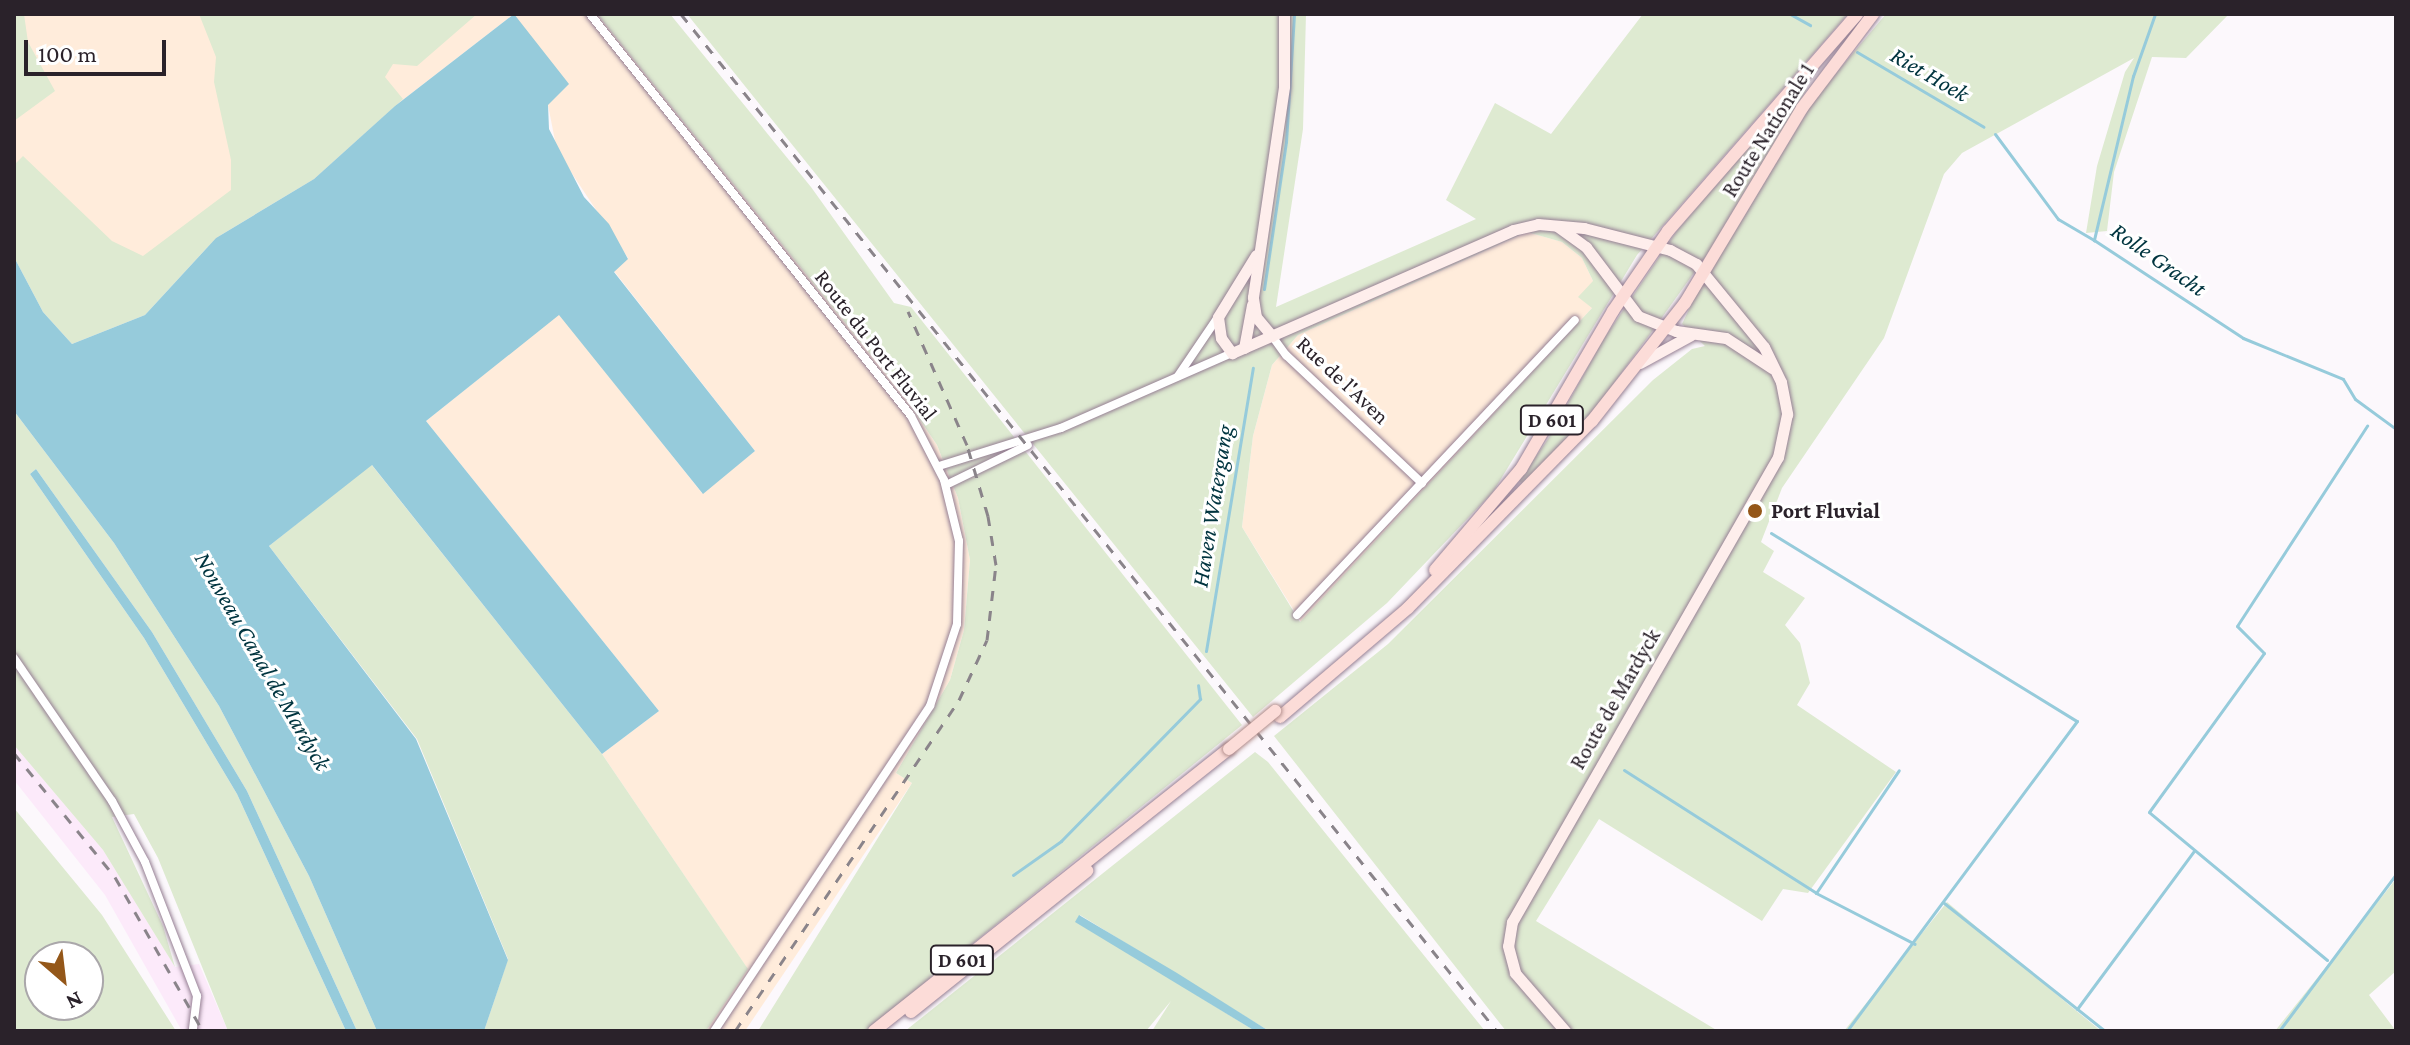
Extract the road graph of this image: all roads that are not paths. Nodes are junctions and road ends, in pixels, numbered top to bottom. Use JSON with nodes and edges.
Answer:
{"nodes":[{"id":1,"x":590,"y":14,"type":"edge"},
{"id":2,"x":1284,"y":14,"type":"edge"},
{"id":3,"x":1857,"y":14,"type":"edge"},
{"id":4,"x":1873,"y":14,"type":"edge"},
{"id":5,"x":1557,"y":226,"type":"junction"},
{"id":6,"x":1657,"y":246,"type":"junction"},
{"id":7,"x":1256,"y":255,"type":"junction"},
{"id":8,"x":1705,"y":272,"type":"junction"},
{"id":9,"x":1253,"y":297,"type":"junction"},
{"id":10,"x":1621,"y":299,"type":"junction"},
{"id":11,"x":1218,"y":317,"type":"junction"},
{"id":12,"x":1575,"y":320,"type":"dead end"},
{"id":13,"x":1666,"y":329,"type":"junction"},
{"id":14,"x":1694,"y":334,"type":"junction"},
{"id":15,"x":1272,"y":336,"type":"junction"},
{"id":16,"x":1244,"y":348,"type":"junction"},
{"id":17,"x":1232,"y":353,"type":"junction"},
{"id":18,"x":1639,"y":363,"type":"junction"},
{"id":19,"x":1779,"y":376,"type":"junction"},
{"id":20,"x":1176,"y":378,"type":"junction"},
{"id":21,"x":1061,"y":428,"type":"junction"},
{"id":22,"x":939,"y":466,"type":"junction"},
{"id":23,"x":1422,"y":483,"type":"junction"},
{"id":24,"x":946,"y":485,"type":"junction"},
{"id":25,"x":1297,"y":615,"type":"dead end"},
{"id":26,"x":14,"y":658,"type":"edge"},
{"id":27,"x":1278,"y":714,"type":"junction"},
{"id":28,"x":1231,"y":751,"type":"junction"},
{"id":29,"x":193,"y":1031,"type":"edge"},
{"id":30,"x":714,"y":1031,"type":"edge"},
{"id":31,"x":874,"y":1031,"type":"edge"},
{"id":32,"x":886,"y":1031,"type":"edge"},
{"id":33,"x":1565,"y":1031,"type":"edge"}],
"edges":[{"from":1,"to":22,"type":"street","name":"Route du Port Fluvial"},
{"from":2,"to":7,"type":"main road","name":"Rue de l'Aven"},
{"from":3,"to":6,"type":"main road","name":"Route Nationale 1","number":"D 601"},
{"from":4,"to":8,"type":"main road","name":"Route Nationale 1","number":"D 601"},
{"from":5,"to":6,"type":"main road","name":"Route de Mardyck"},
{"from":5,"to":10,"type":"main road"},
{"from":5,"to":15,"type":"main road","name":"Route de Mardyck"},
{"from":6,"to":8,"type":"main road","name":"Route de Mardyck"},
{"from":6,"to":10,"type":"main road","number":"D 601"},
{"from":7,"to":9,"type":"main road","name":"Rue de l'Aven"},
{"from":7,"to":11,"type":"main road","name":"Rue de l'Aven"},
{"from":8,"to":13,"type":"main road","number":"D 601"},
{"from":8,"to":19,"type":"main road","name":"Route de Mardyck"},
{"from":9,"to":15,"type":"main road","name":"Rue de l'Aven"},
{"from":9,"to":16,"type":"main road","name":"Rue de l'Aven"},
{"from":10,"to":13,"type":"main road"},
{"from":10,"to":27,"type":"main road","number":"D 601"},
{"from":11,"to":17,"type":"main road"},
{"from":11,"to":20,"type":"street"},
{"from":12,"to":23,"type":"street"},
{"from":13,"to":14,"type":"main road"},
{"from":13,"to":18,"type":"main road","number":"D 601"},
{"from":14,"to":18,"type":"main road"},
{"from":14,"to":19,"type":"main road"},
{"from":15,"to":16,"type":"main road","name":"Route de Mardyck"},
{"from":15,"to":23,"type":"street","name":"Rue de l'Aven"},
{"from":16,"to":17,"type":"main road","name":"Route de Mardyck"},
{"from":17,"to":20,"type":"street"},
{"from":18,"to":27,"type":"main road","number":"D 601"},
{"from":19,"to":33,"type":"main road","name":"Route de Mardyck"},
{"from":20,"to":21,"type":"street"},
{"from":21,"to":22,"type":"street"},
{"from":21,"to":24,"type":"street"},
{"from":22,"to":24,"type":"street","name":"Route du Port Fluvial"},
{"from":23,"to":25,"type":"street"},
{"from":24,"to":30,"type":"street","name":"Route du Port Fluvial"},
{"from":26,"to":29,"type":"street"},
{"from":27,"to":28,"type":"main road","number":"D 601","bridge":true},
{"from":28,"to":31,"type":"main road","number":"D 601"},
{"from":28,"to":32,"type":"main road","number":"D 601"}]}
